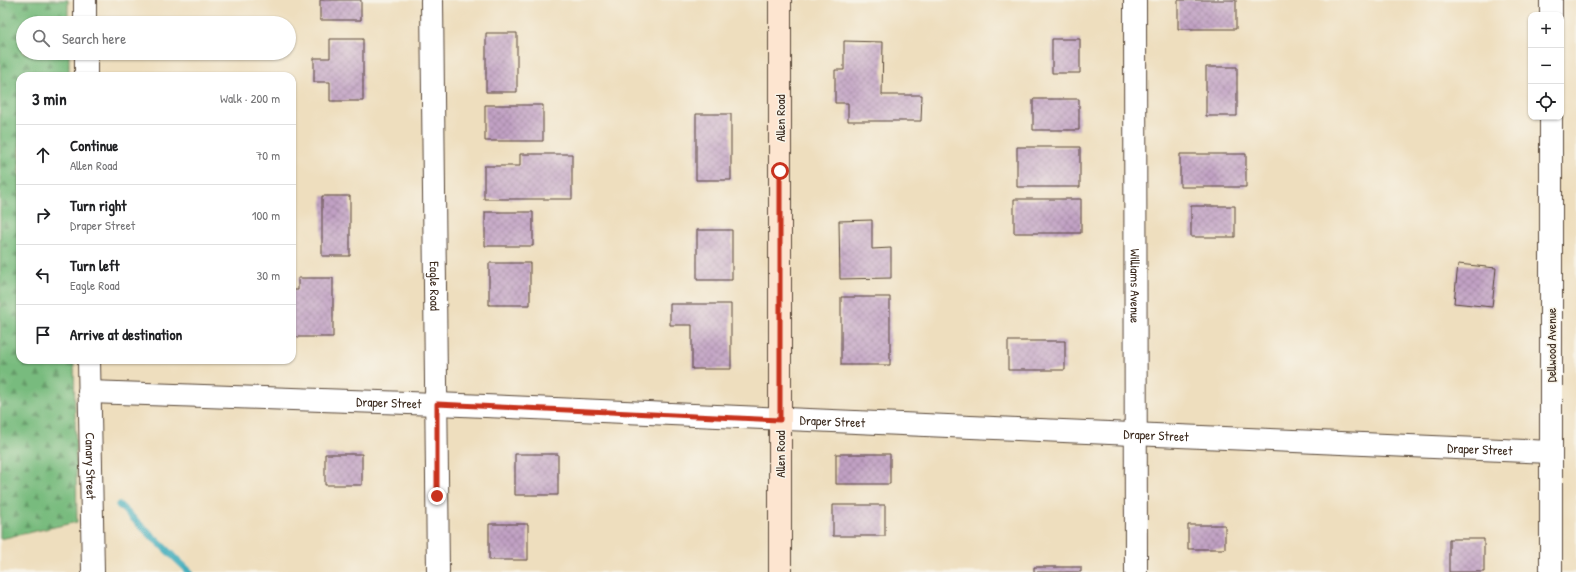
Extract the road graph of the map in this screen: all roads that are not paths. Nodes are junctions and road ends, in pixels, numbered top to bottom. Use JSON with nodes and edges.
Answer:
{"nodes":[{"id":1,"x":85,"y":0,"type":"edge"},
{"id":2,"x":432,"y":0,"type":"edge"},
{"id":3,"x":780,"y":0,"type":"edge"},
{"id":4,"x":1135,"y":0,"type":"edge"},
{"id":5,"x":1551,"y":0,"type":"edge"},
{"id":6,"x":1551,"y":12,"type":"edge"},
{"id":7,"x":86,"y":16,"type":"edge"},
{"id":8,"x":86,"y":60,"type":"edge"},
{"id":9,"x":86,"y":72,"type":"edge"},
{"id":10,"x":1551,"y":120,"type":"edge"},
{"id":11,"x":89,"y":364,"type":"edge"},
{"id":12,"x":89,"y":392,"type":"junction"},
{"id":13,"x":437,"y":404,"type":"junction"},
{"id":14,"x":780,"y":420,"type":"junction"},
{"id":15,"x":1136,"y":434,"type":"junction"},
{"id":16,"x":1551,"y":452,"type":"junction"},
{"id":17,"x":93,"y":572,"type":"edge"},
{"id":18,"x":438,"y":572,"type":"edge"},
{"id":19,"x":780,"y":572,"type":"edge"},
{"id":20,"x":1136,"y":572,"type":"edge"},
{"id":21,"x":1551,"y":572,"type":"edge"}],
"edges":[{"from":1,"to":7,"type":"street"},
{"from":2,"to":13,"type":"street","name":"Eagle Road"},
{"from":3,"to":14,"type":"street","name":"Allen Road"},
{"from":4,"to":15,"type":"street","name":"Williams Avenue"},
{"from":5,"to":6,"type":"street"},
{"from":8,"to":9,"type":"street"},
{"from":10,"to":16,"type":"street","name":"Dellwood Avenue"},
{"from":11,"to":12,"type":"street","name":"Canary Street"},
{"from":12,"to":13,"type":"street","name":"Draper Street"},
{"from":12,"to":17,"type":"street","name":"Canary Street"},
{"from":13,"to":14,"type":"street","name":"Draper Street"},
{"from":13,"to":18,"type":"street","name":"Eagle Road"},
{"from":14,"to":15,"type":"street","name":"Draper Street"},
{"from":14,"to":19,"type":"street","name":"Allen Road"},
{"from":15,"to":16,"type":"street","name":"Draper Street"},
{"from":15,"to":20,"type":"street","name":"Williams Avenue"},
{"from":16,"to":21,"type":"street","name":"Dellwood Avenue"}]}
